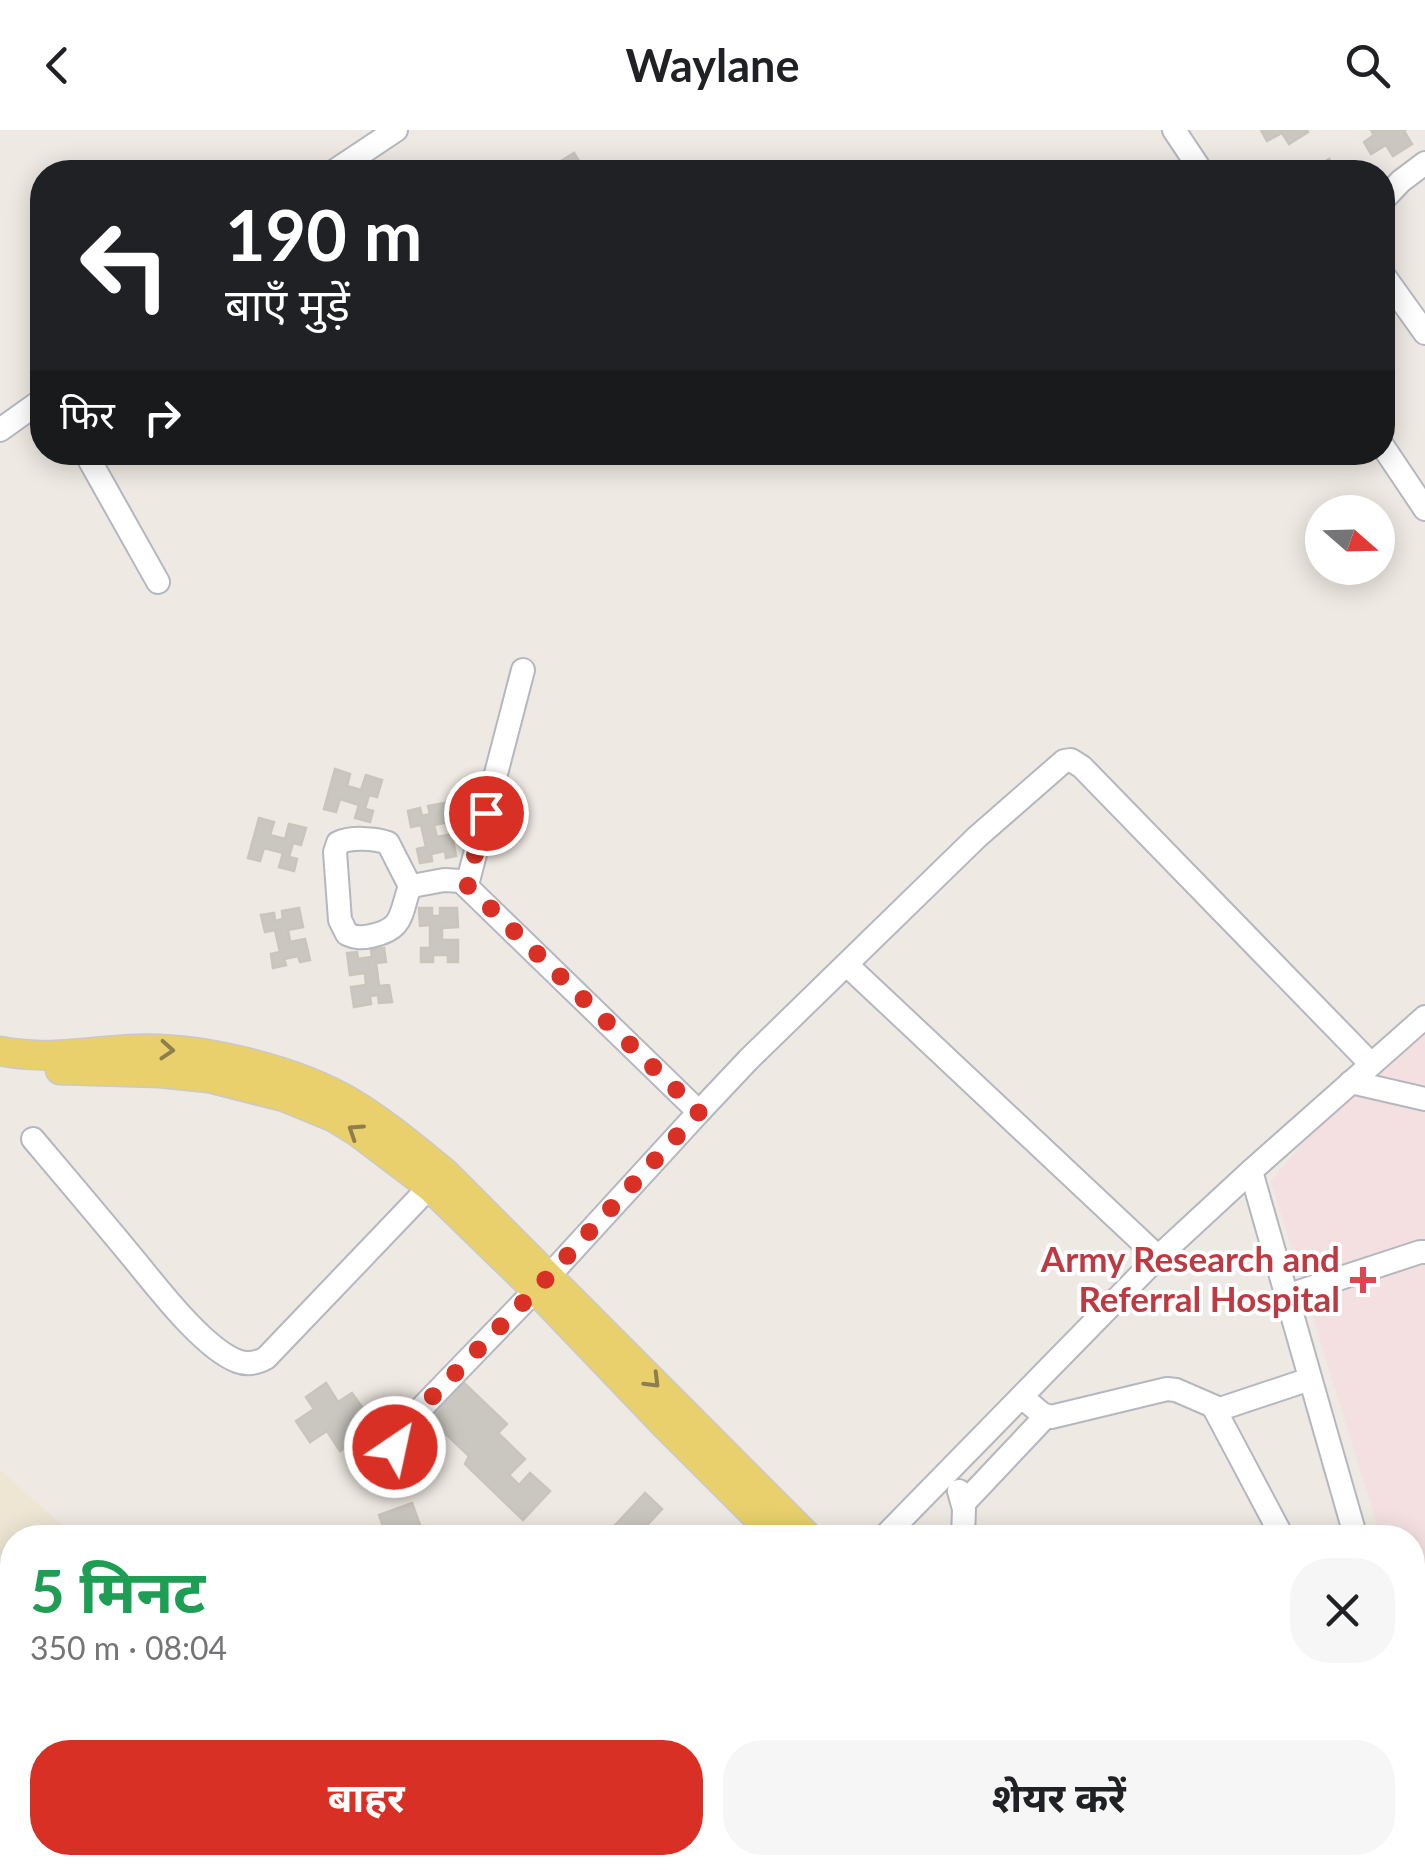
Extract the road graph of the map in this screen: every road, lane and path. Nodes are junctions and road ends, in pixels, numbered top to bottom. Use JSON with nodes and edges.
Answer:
{"nodes":[{"id":1,"x":396,"y":130,"type":"edge"},
{"id":2,"x":1174,"y":130,"type":"edge"},
{"id":3,"x":351,"y":160,"type":"edge"},
{"id":4,"x":1194,"y":160,"type":"edge"},
{"id":5,"x":1425,"y":163,"type":"edge"},
{"id":6,"x":1395,"y":188,"type":"edge"},
{"id":7,"x":1395,"y":291,"type":"edge"},
{"id":8,"x":1425,"y":333,"type":"edge"},
{"id":9,"x":30,"y":409,"type":"edge"},
{"id":10,"x":0,"y":430,"type":"edge"},
{"id":11,"x":1395,"y":464,"type":"edge"},
{"id":12,"x":92,"y":465,"type":"edge"},
{"id":13,"x":1425,"y":509,"type":"edge"},
{"id":14,"x":158,"y":582,"type":"dead end"},
{"id":15,"x":523,"y":670,"type":"dead end"},
{"id":16,"x":467,"y":885,"type":"junction"},
{"id":17,"x":410,"y":886,"type":"junction"},
{"id":18,"x":847,"y":966,"type":"junction"},
{"id":19,"x":1425,"y":1018,"type":"edge"},
{"id":20,"x":13,"y":1061,"type":"edge"},
{"id":21,"x":1371,"y":1064,"type":"junction"},
{"id":22,"x":1351,"y":1082,"type":"junction"},
{"id":23,"x":1425,"y":1099,"type":"edge"},
{"id":24,"x":699,"y":1112,"type":"junction"},
{"id":25,"x":33,"y":1138,"type":"dead end"},
{"id":26,"x":1251,"y":1171,"type":"junction"},
{"id":27,"x":437,"y":1179,"type":"junction"},
{"id":28,"x":1425,"y":1252,"type":"edge"},
{"id":29,"x":1158,"y":1257,"type":"junction"},
{"id":30,"x":541,"y":1283,"type":"junction"},
{"id":31,"x":1286,"y":1296,"type":"junction"},
{"id":32,"x":1310,"y":1379,"type":"junction"},
{"id":33,"x":1023,"y":1398,"type":"junction"},
{"id":34,"x":1214,"y":1408,"type":"junction"},
{"id":35,"x":1046,"y":1416,"type":"junction"},
{"id":36,"x":394,"y":1464,"type":"dead end"},
{"id":37,"x":951,"y":1469,"type":"junction"},
{"id":38,"x":963,"y":1504,"type":"junction"},
{"id":39,"x":765,"y":1525,"type":"edge"},
{"id":40,"x":795,"y":1525,"type":"edge"},
{"id":41,"x":896,"y":1525,"type":"edge"},
{"id":42,"x":963,"y":1525,"type":"edge"},
{"id":43,"x":1276,"y":1525,"type":"edge"},
{"id":44,"x":1352,"y":1525,"type":"edge"}],
"edges":[{"from":1,"to":3,"type":"lane"},
{"from":2,"to":4,"type":"lane"},
{"from":5,"to":6,"type":"lane"},
{"from":7,"to":8,"type":"lane"},
{"from":9,"to":10,"type":"lane"},
{"from":11,"to":13,"type":"lane"},
{"from":12,"to":14,"type":"lane"},
{"from":15,"to":16,"type":"lane"},
{"from":16,"to":17,"type":"lane"},
{"from":16,"to":24,"type":"lane"},
{"from":17,"to":17,"type":"lane"},
{"from":18,"to":21,"type":"lane"},
{"from":18,"to":24,"type":"lane"},
{"from":18,"to":29,"type":"lane"},
{"from":19,"to":21,"type":"lane"},
{"from":20,"to":27,"type":"main road"},
{"from":21,"to":22,"type":"lane"},
{"from":22,"to":23,"type":"lane"},
{"from":22,"to":26,"type":"lane"},
{"from":24,"to":30,"type":"lane"},
{"from":25,"to":27,"type":"lane"},
{"from":26,"to":29,"type":"lane"},
{"from":26,"to":31,"type":"lane"},
{"from":27,"to":30,"type":"main road"},
{"from":28,"to":31,"type":"lane"},
{"from":29,"to":33,"type":"lane"},
{"from":30,"to":36,"type":"lane"},
{"from":30,"to":39,"type":"main road"},
{"from":30,"to":40,"type":"main road","one_way":true},
{"from":31,"to":32,"type":"lane"},
{"from":32,"to":34,"type":"lane"},
{"from":32,"to":44,"type":"lane"},
{"from":33,"to":35,"type":"lane"},
{"from":33,"to":37,"type":"lane"},
{"from":34,"to":35,"type":"lane"},
{"from":34,"to":43,"type":"lane"},
{"from":35,"to":38,"type":"lane"},
{"from":37,"to":38,"type":"lane"},
{"from":37,"to":41,"type":"lane"},
{"from":38,"to":42,"type":"lane"}]}
